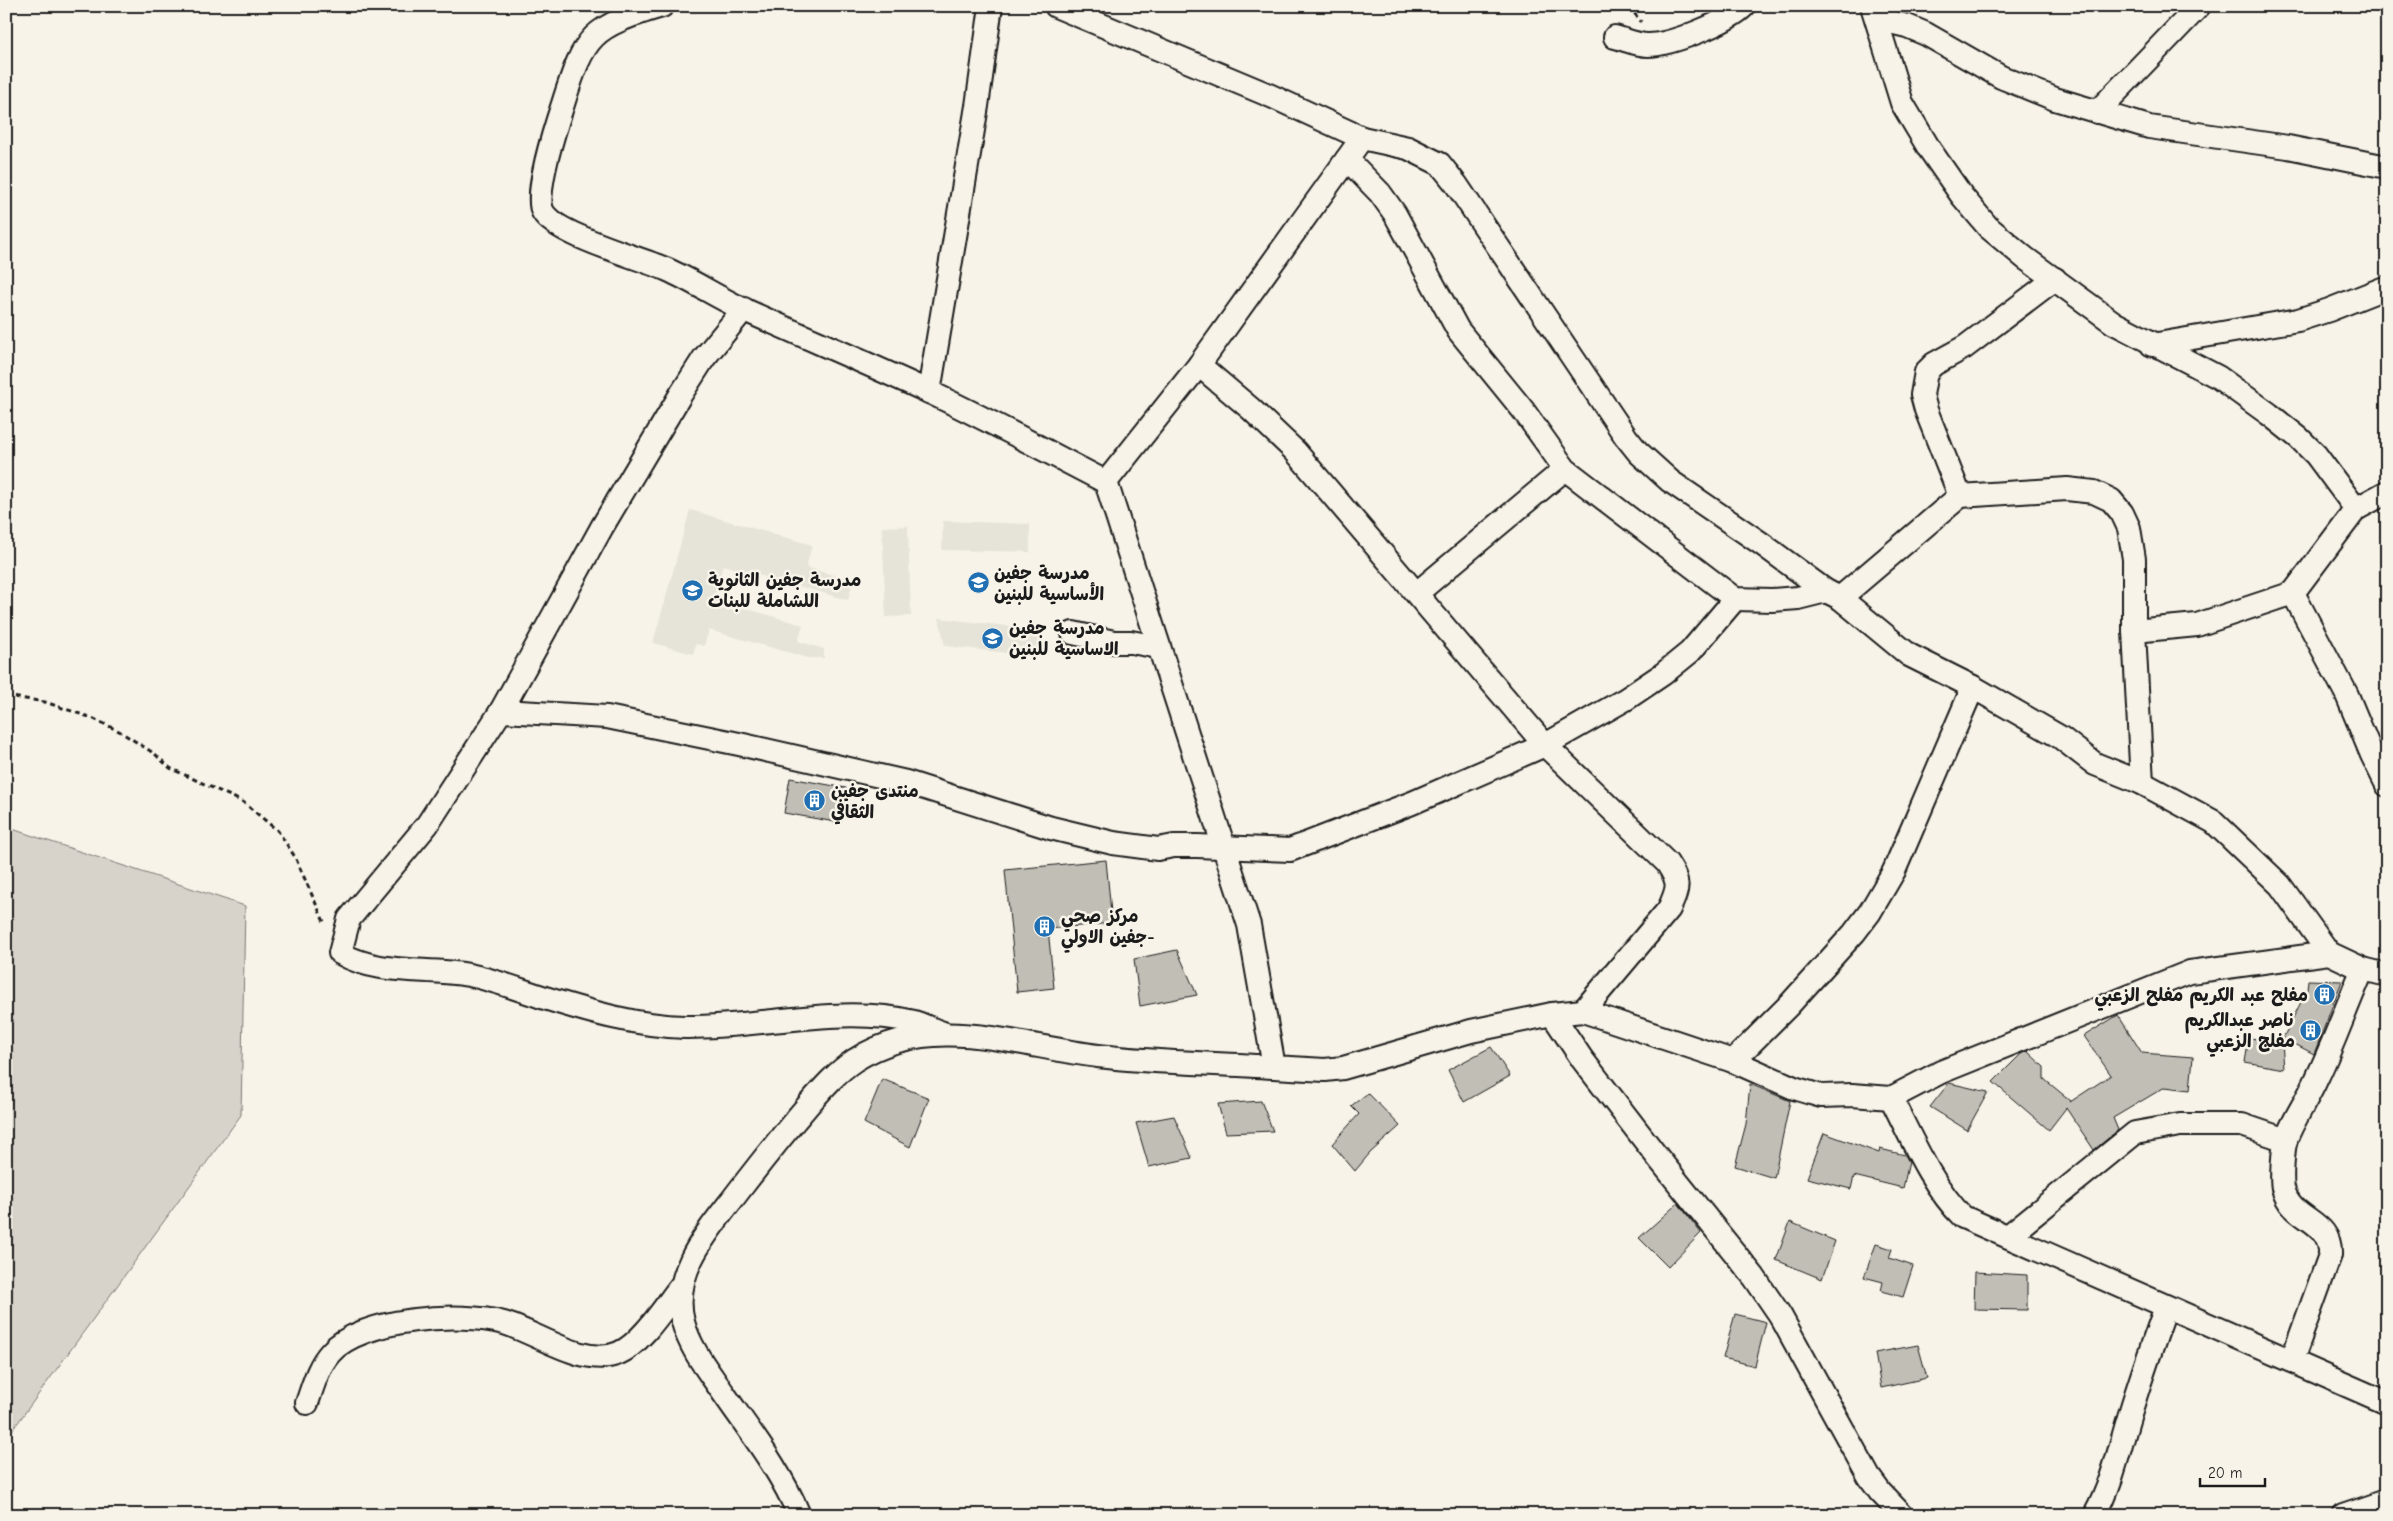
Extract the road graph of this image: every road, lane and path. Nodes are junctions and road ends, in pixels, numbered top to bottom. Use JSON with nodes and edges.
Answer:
{"nodes":[{"id":1,"x":662,"y":6,"type":"edge"},
{"id":2,"x":991,"y":6,"type":"edge"},
{"id":3,"x":1056,"y":6,"type":"edge"},
{"id":4,"x":1744,"y":6,"type":"edge"},
{"id":5,"x":2199,"y":6,"type":"edge"},
{"id":6,"x":1874,"y":12,"type":"edge"},
{"id":7,"x":1615,"y":37,"type":"dead end"},
{"id":8,"x":2097,"y":112,"type":"junction"},
{"id":9,"x":1362,"y":138,"type":"junction"},
{"id":10,"x":1347,"y":159,"type":"junction"},
{"id":11,"x":2387,"y":167,"type":"edge"},
{"id":12,"x":2055,"y":278,"type":"junction"},
{"id":13,"x":2387,"y":287,"type":"edge"},
{"id":14,"x":744,"y":310,"type":"junction"},
{"id":15,"x":2152,"y":344,"type":"junction"},
{"id":16,"x":1199,"y":365,"type":"junction"},
{"id":17,"x":928,"y":392,"type":"junction"},
{"id":18,"x":1565,"y":469,"type":"junction"},
{"id":19,"x":1106,"y":482,"type":"junction"},
{"id":20,"x":2387,"y":492,"type":"edge"},
{"id":21,"x":1960,"y":496,"type":"junction"},
{"id":22,"x":2356,"y":509,"type":"junction"},
{"id":23,"x":1416,"y":593,"type":"junction"},
{"id":24,"x":2293,"y":593,"type":"junction"},
{"id":25,"x":1833,"y":595,"type":"junction"},
{"id":26,"x":1735,"y":599,"type":"junction"},
{"id":27,"x":2134,"y":631,"type":"junction"},
{"id":28,"x":1073,"y":633,"type":"dead end"},
{"id":29,"x":1159,"y":647,"type":"junction"},
{"id":30,"x":1973,"y":687,"type":"junction"},
{"id":31,"x":6,"y":696,"type":"edge"},
{"id":32,"x":501,"y":711,"type":"junction"},
{"id":33,"x":1545,"y":744,"type":"junction"},
{"id":34,"x":2142,"y":783,"type":"junction"},
{"id":35,"x":2387,"y":785,"type":"edge"},
{"id":36,"x":1224,"y":846,"type":"junction"},
{"id":37,"x":340,"y":953,"type":"junction"},
{"id":38,"x":2329,"y":953,"type":"junction"},
{"id":39,"x":2362,"y":969,"type":"junction"},
{"id":40,"x":2387,"y":975,"type":"edge"},
{"id":41,"x":1583,"y":1011,"type":"junction"},
{"id":42,"x":1552,"y":1014,"type":"junction"},
{"id":43,"x":943,"y":1033,"type":"junction"},
{"id":44,"x":1733,"y":1061,"type":"junction"},
{"id":45,"x":1274,"y":1068,"type":"junction"},
{"id":46,"x":1891,"y":1098,"type":"junction"},
{"id":47,"x":2286,"y":1140,"type":"junction"},
{"id":48,"x":2008,"y":1236,"type":"junction"},
{"id":49,"x":680,"y":1287,"type":"junction"},
{"id":50,"x":2166,"y":1307,"type":"junction"},
{"id":51,"x":2292,"y":1360,"type":"junction"},
{"id":52,"x":2387,"y":1402,"type":"edge"},
{"id":53,"x":307,"y":1403,"type":"dead end"},
{"id":54,"x":2387,"y":1500,"type":"edge"},
{"id":55,"x":799,"y":1515,"type":"edge"},
{"id":56,"x":1902,"y":1515,"type":"edge"},
{"id":57,"x":2095,"y":1515,"type":"edge"},
{"id":58,"x":2343,"y":1515,"type":"edge"}],
"edges":[{"from":1,"to":14,"type":"street"},
{"from":2,"to":17,"type":"street"},
{"from":3,"to":9,"type":"street"},
{"from":4,"to":7,"type":"street"},
{"from":5,"to":8,"type":"street"},
{"from":6,"to":8,"type":"street"},
{"from":6,"to":12,"type":"street"},
{"from":8,"to":11,"type":"street"},
{"from":9,"to":10,"type":"street"},
{"from":9,"to":25,"type":"street"},
{"from":10,"to":16,"type":"street"},
{"from":10,"to":18,"type":"street"},
{"from":12,"to":15,"type":"street"},
{"from":12,"to":21,"type":"street"},
{"from":13,"to":15,"type":"street"},
{"from":14,"to":17,"type":"street"},
{"from":14,"to":32,"type":"street"},
{"from":15,"to":22,"type":"street"},
{"from":16,"to":19,"type":"street"},
{"from":16,"to":23,"type":"street"},
{"from":17,"to":19,"type":"street"},
{"from":18,"to":23,"type":"street"},
{"from":18,"to":26,"type":"street"},
{"from":19,"to":29,"type":"street"},
{"from":20,"to":22,"type":"street"},
{"from":21,"to":25,"type":"street"},
{"from":21,"to":27,"type":"street"},
{"from":22,"to":24,"type":"street"},
{"from":23,"to":33,"type":"street"},
{"from":24,"to":27,"type":"street"},
{"from":24,"to":35,"type":"street"},
{"from":25,"to":26,"type":"street"},
{"from":25,"to":30,"type":"street"},
{"from":26,"to":33,"type":"street"},
{"from":27,"to":34,"type":"street"},
{"from":28,"to":29,"type":"street"},
{"from":29,"to":36,"type":"street"},
{"from":30,"to":34,"type":"street"},
{"from":30,"to":44,"type":"street"},
{"from":31,"to":37,"type":"path"},
{"from":32,"to":36,"type":"street"},
{"from":32,"to":37,"type":"street"},
{"from":33,"to":36,"type":"street"},
{"from":33,"to":41,"type":"street"},
{"from":34,"to":38,"type":"street"},
{"from":36,"to":45,"type":"street"},
{"from":37,"to":43,"type":"street"},
{"from":38,"to":39,"type":"street"},
{"from":38,"to":46,"type":"street"},
{"from":39,"to":40,"type":"street"},
{"from":39,"to":47,"type":"street"},
{"from":41,"to":42,"type":"street"},
{"from":41,"to":44,"type":"street"},
{"from":42,"to":45,"type":"street"},
{"from":42,"to":56,"type":"street"},
{"from":43,"to":45,"type":"street"},
{"from":43,"to":49,"type":"street"},
{"from":44,"to":46,"type":"street"},
{"from":46,"to":48,"type":"street"},
{"from":47,"to":48,"type":"street"},
{"from":47,"to":51,"type":"street"},
{"from":48,"to":50,"type":"street"},
{"from":49,"to":53,"type":"street"},
{"from":49,"to":55,"type":"street"},
{"from":50,"to":51,"type":"street"},
{"from":50,"to":57,"type":"street"},
{"from":51,"to":52,"type":"street"},
{"from":54,"to":58,"type":"street"}]}
